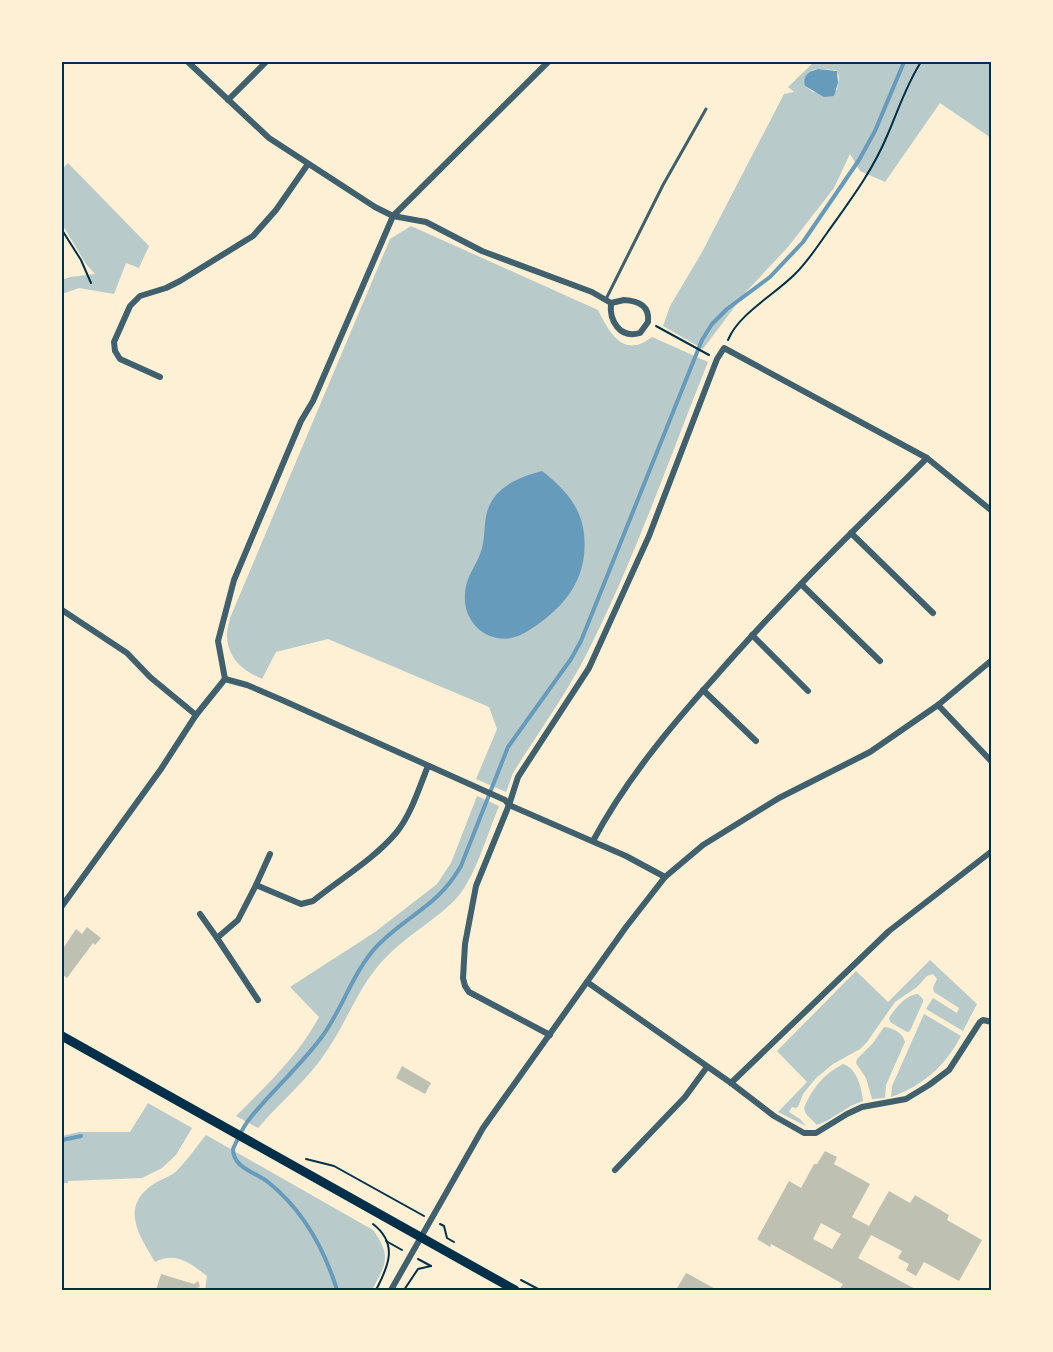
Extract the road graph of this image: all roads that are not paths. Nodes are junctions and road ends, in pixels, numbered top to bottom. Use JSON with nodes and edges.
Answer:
{"nodes":[{"id":1,"x":188,"y":62,"type":"edge"},
{"id":2,"x":266,"y":62,"type":"edge"},
{"id":3,"x":548,"y":62,"type":"edge"},
{"id":4,"x":228,"y":100,"type":"junction"},
{"id":5,"x":706,"y":109,"type":"dead end"},
{"id":6,"x":308,"y":164,"type":"junction"},
{"id":7,"x":393,"y":216,"type":"junction"},
{"id":8,"x":608,"y":301,"type":"junction"},
{"id":9,"x":160,"y":377,"type":"dead end"},
{"id":10,"x":927,"y":458,"type":"junction"},
{"id":11,"x":992,"y":511,"type":"edge"},
{"id":12,"x":851,"y":533,"type":"junction"},
{"id":13,"x":801,"y":584,"type":"junction"},
{"id":14,"x":62,"y":610,"type":"edge"},
{"id":15,"x":933,"y":613,"type":"dead end"},
{"id":16,"x":752,"y":635,"type":"junction"},
{"id":17,"x":992,"y":660,"type":"edge"},
{"id":18,"x":880,"y":661,"type":"dead end"},
{"id":19,"x":225,"y":679,"type":"junction"},
{"id":20,"x":703,"y":690,"type":"junction"},
{"id":21,"x":808,"y":691,"type":"dead end"},
{"id":22,"x":938,"y":705,"type":"junction"},
{"id":23,"x":196,"y":715,"type":"junction"},
{"id":24,"x":756,"y":741,"type":"dead end"},
{"id":25,"x":992,"y":762,"type":"edge"},
{"id":26,"x":428,"y":766,"type":"junction"},
{"id":27,"x":507,"y":803,"type":"junction"},
{"id":28,"x":593,"y":841,"type":"junction"},
{"id":29,"x":992,"y":851,"type":"edge"},
{"id":30,"x":270,"y":854,"type":"dead end"},
{"id":31,"x":665,"y":878,"type":"junction"},
{"id":32,"x":256,"y":885,"type":"junction"},
{"id":33,"x":62,"y":906,"type":"edge"},
{"id":34,"x":200,"y":914,"type":"dead end"},
{"id":35,"x":217,"y":938,"type":"junction"},
{"id":36,"x":587,"y":982,"type":"junction"},
{"id":37,"x":258,"y":1000,"type":"dead end"},
{"id":38,"x":992,"y":1022,"type":"edge"},
{"id":39,"x":550,"y":1035,"type":"junction"},
{"id":40,"x":62,"y":1036,"type":"edge"},
{"id":41,"x":707,"y":1067,"type":"junction"},
{"id":42,"x":731,"y":1083,"type":"junction"},
{"id":43,"x":615,"y":1170,"type":"dead end"},
{"id":44,"x":420,"y":1237,"type":"junction"},
{"id":45,"x":391,"y":1290,"type":"edge"},
{"id":46,"x":515,"y":1290,"type":"edge"}],
"edges":[{"from":1,"to":4,"type":"street"},
{"from":2,"to":4,"type":"street"},
{"from":3,"to":7,"type":"street"},
{"from":4,"to":6,"type":"street"},
{"from":5,"to":8,"type":"lane"},
{"from":6,"to":7,"type":"street"},
{"from":6,"to":9,"type":"street"},
{"from":7,"to":8,"type":"street"},
{"from":7,"to":19,"type":"street"},
{"from":8,"to":8,"type":"street"},
{"from":10,"to":11,"type":"street"},
{"from":10,"to":12,"type":"street"},
{"from":10,"to":27,"type":"street"},
{"from":12,"to":13,"type":"street"},
{"from":12,"to":15,"type":"street"},
{"from":13,"to":16,"type":"street"},
{"from":13,"to":18,"type":"street"},
{"from":14,"to":23,"type":"street"},
{"from":16,"to":20,"type":"street"},
{"from":16,"to":21,"type":"street"},
{"from":17,"to":22,"type":"street"},
{"from":19,"to":23,"type":"street"},
{"from":19,"to":26,"type":"street"},
{"from":20,"to":24,"type":"street"},
{"from":20,"to":28,"type":"street"},
{"from":22,"to":25,"type":"street"},
{"from":22,"to":31,"type":"street"},
{"from":23,"to":33,"type":"street"},
{"from":26,"to":27,"type":"street"},
{"from":26,"to":32,"type":"street"},
{"from":27,"to":28,"type":"street"},
{"from":27,"to":39,"type":"street"},
{"from":28,"to":31,"type":"street"},
{"from":29,"to":42,"type":"street"},
{"from":30,"to":32,"type":"street"},
{"from":31,"to":36,"type":"street"},
{"from":32,"to":35,"type":"street"},
{"from":34,"to":35,"type":"street"},
{"from":35,"to":37,"type":"street"},
{"from":36,"to":39,"type":"street"},
{"from":36,"to":41,"type":"street"},
{"from":38,"to":42,"type":"street"},
{"from":39,"to":44,"type":"street"},
{"from":40,"to":44,"type":"main road"},
{"from":41,"to":42,"type":"street"},
{"from":41,"to":43,"type":"street"},
{"from":44,"to":45,"type":"street"},
{"from":44,"to":46,"type":"main road"}]}
